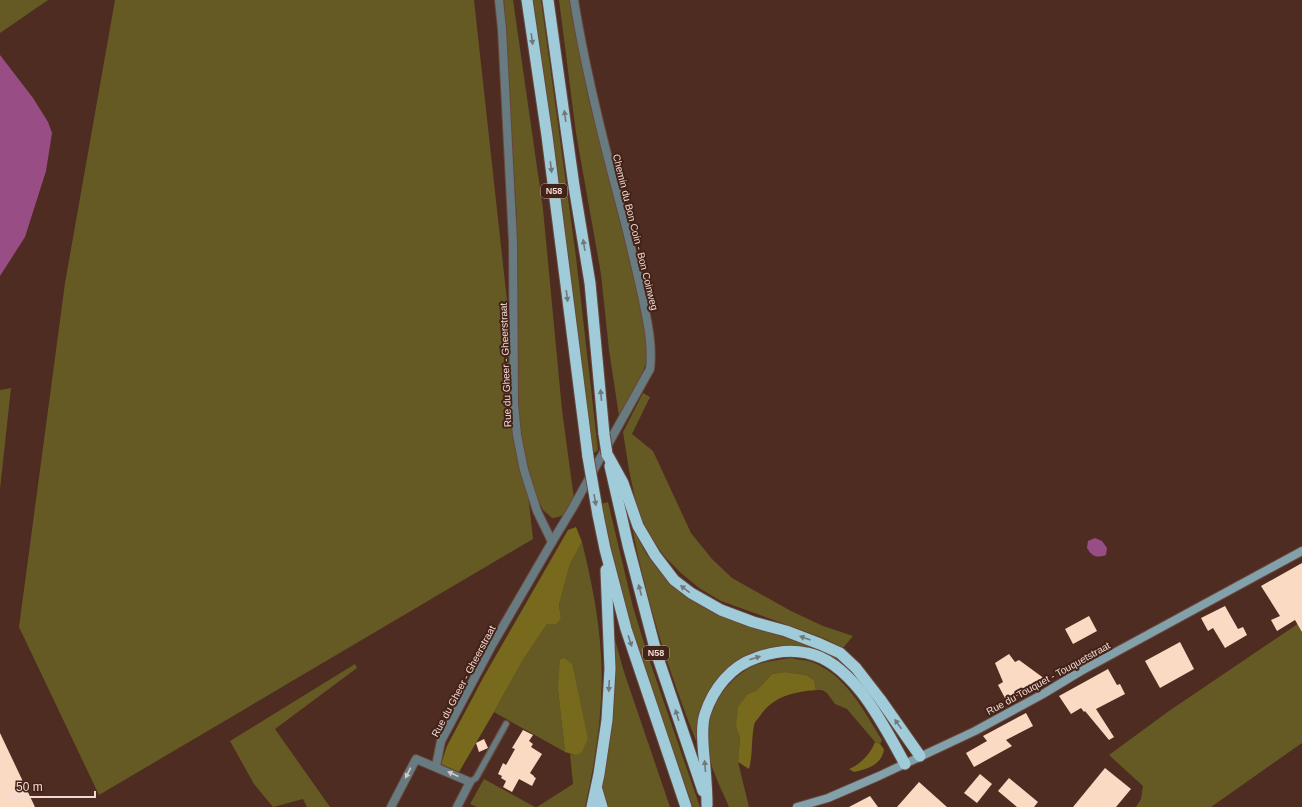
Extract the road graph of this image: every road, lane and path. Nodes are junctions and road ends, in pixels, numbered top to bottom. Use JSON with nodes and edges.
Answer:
{"nodes":[{"id":1,"x":499,"y":0,"type":"edge"},
{"id":2,"x":527,"y":0,"type":"edge"},
{"id":3,"x":548,"y":0,"type":"edge"},
{"id":4,"x":574,"y":0,"type":"edge"},
{"id":5,"x":608,"y":454,"type":"junction"},
{"id":6,"x":552,"y":542,"type":"junction"},
{"id":7,"x":605,"y":549,"type":"junction"},
{"id":8,"x":1302,"y":551,"type":"edge"},
{"id":9,"x":506,"y":724,"type":"dead end"},
{"id":10,"x":920,"y":756,"type":"junction"},
{"id":11,"x":905,"y":764,"type":"junction"},
{"id":12,"x":436,"y":766,"type":"junction"},
{"id":13,"x":470,"y":782,"type":"junction"},
{"id":14,"x":597,"y":787,"type":"junction"},
{"id":15,"x":708,"y":806,"type":"edge"},
{"id":16,"x":391,"y":807,"type":"edge"},
{"id":17,"x":457,"y":807,"type":"edge"},
{"id":18,"x":592,"y":807,"type":"edge"},
{"id":19,"x":602,"y":807,"type":"edge"},
{"id":20,"x":686,"y":807,"type":"edge"},
{"id":21,"x":796,"y":807,"type":"edge"}],
"edges":[{"from":1,"to":6,"type":"street","name":"Rue du Gheer - Gheerstraat"},
{"from":2,"to":7,"type":"highway","number":"N58","one_way":true,"bridge":true},
{"from":5,"to":3,"type":"highway","number":"N58","one_way":true,"bridge":true},
{"from":4,"to":6,"type":"street","name":"Chemin du Bon Coin - Bon Coinweg"},
{"from":10,"to":5,"type":"highway","one_way":true},
{"from":15,"to":5,"type":"highway","number":"N58","one_way":true},
{"from":6,"to":12,"type":"street","name":"Rue du Gheer - Gheerstraat"},
{"from":7,"to":14,"type":"highway","one_way":true},
{"from":7,"to":20,"type":"highway","number":"N58","one_way":true},
{"from":8,"to":10,"type":"main road","name":"Rue du Touquet - Touquetstraat"},
{"from":9,"to":13,"type":"lane"},
{"from":10,"to":11,"type":"main road","name":"Rue du Touquet - Touquetstraat"},
{"from":15,"to":11,"type":"highway","one_way":true},
{"from":11,"to":21,"type":"main road","name":"Rue du Touquet - Touquetstraat"},
{"from":13,"to":12,"type":"street","one_way":true},
{"from":12,"to":16,"type":"street","one_way":true},
{"from":13,"to":17,"type":"street"},
{"from":14,"to":18,"type":"highway"},
{"from":14,"to":19,"type":"highway"}]}
